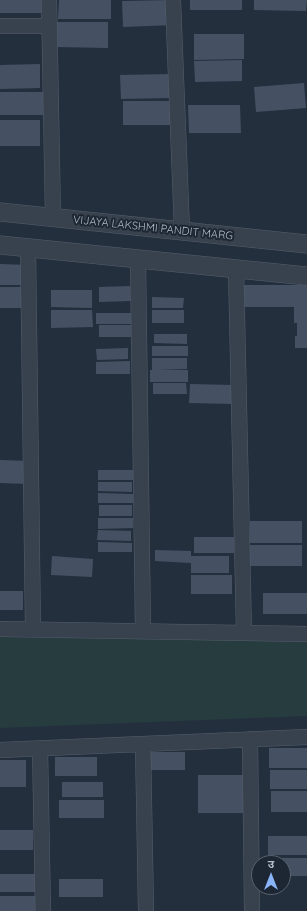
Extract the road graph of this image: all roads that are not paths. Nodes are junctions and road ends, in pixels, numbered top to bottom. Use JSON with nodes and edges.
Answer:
{"nodes":[{"id":1,"x":49,"y":0,"type":"edge"},
{"id":2,"x":173,"y":0,"type":"edge"},
{"id":3,"x":0,"y":26,"type":"edge"},
{"id":4,"x":49,"y":26,"type":"junction"},
{"id":5,"x":0,"y":212,"type":"edge"},
{"id":6,"x":53,"y":218,"type":"junction"},
{"id":7,"x":182,"y":231,"type":"junction"},
{"id":8,"x":0,"y":244,"type":"edge"},
{"id":9,"x":307,"y":244,"type":"edge"},
{"id":10,"x":28,"y":247,"type":"junction"},
{"id":11,"x":138,"y":259,"type":"junction"},
{"id":12,"x":236,"y":269,"type":"junction"},
{"id":13,"x":307,"y":276,"type":"edge"},
{"id":14,"x":0,"y":629,"type":"edge"},
{"id":15,"x":33,"y":629,"type":"junction"},
{"id":16,"x":143,"y":631,"type":"junction"},
{"id":17,"x":244,"y":633,"type":"junction"},
{"id":18,"x":307,"y":634,"type":"edge"},
{"id":19,"x":307,"y":737,"type":"edge"},
{"id":20,"x":250,"y":739,"type":"junction"},
{"id":21,"x":143,"y":744,"type":"junction"},
{"id":22,"x":40,"y":748,"type":"junction"},
{"id":23,"x":0,"y":750,"type":"edge"},
{"id":24,"x":43,"y":911,"type":"edge"},
{"id":25,"x":146,"y":911,"type":"edge"},
{"id":26,"x":252,"y":911,"type":"edge"}],
"edges":[{"from":1,"to":4,"type":"street"},
{"from":2,"to":7,"type":"street"},
{"from":3,"to":4,"type":"street"},
{"from":4,"to":6,"type":"street"},
{"from":5,"to":6,"type":"street","name":"VIJAYA LAKSHMI PANDIT MARG"},
{"from":6,"to":7,"type":"street","name":"VIJAYA LAKSHMI PANDIT MARG"},
{"from":7,"to":9,"type":"street","name":"VIJAYA LAKSHMI PANDIT MARG"},
{"from":8,"to":10,"type":"street"},
{"from":10,"to":11,"type":"street"},
{"from":10,"to":15,"type":"street"},
{"from":11,"to":12,"type":"street"},
{"from":11,"to":16,"type":"street"},
{"from":12,"to":13,"type":"street"},
{"from":12,"to":17,"type":"street"},
{"from":14,"to":15,"type":"street"},
{"from":15,"to":16,"type":"street"},
{"from":16,"to":17,"type":"street"},
{"from":17,"to":18,"type":"street"},
{"from":19,"to":20,"type":"street"},
{"from":20,"to":21,"type":"street"},
{"from":20,"to":26,"type":"street"},
{"from":21,"to":22,"type":"street"},
{"from":21,"to":25,"type":"street"},
{"from":22,"to":23,"type":"street"},
{"from":22,"to":24,"type":"street"}]}
